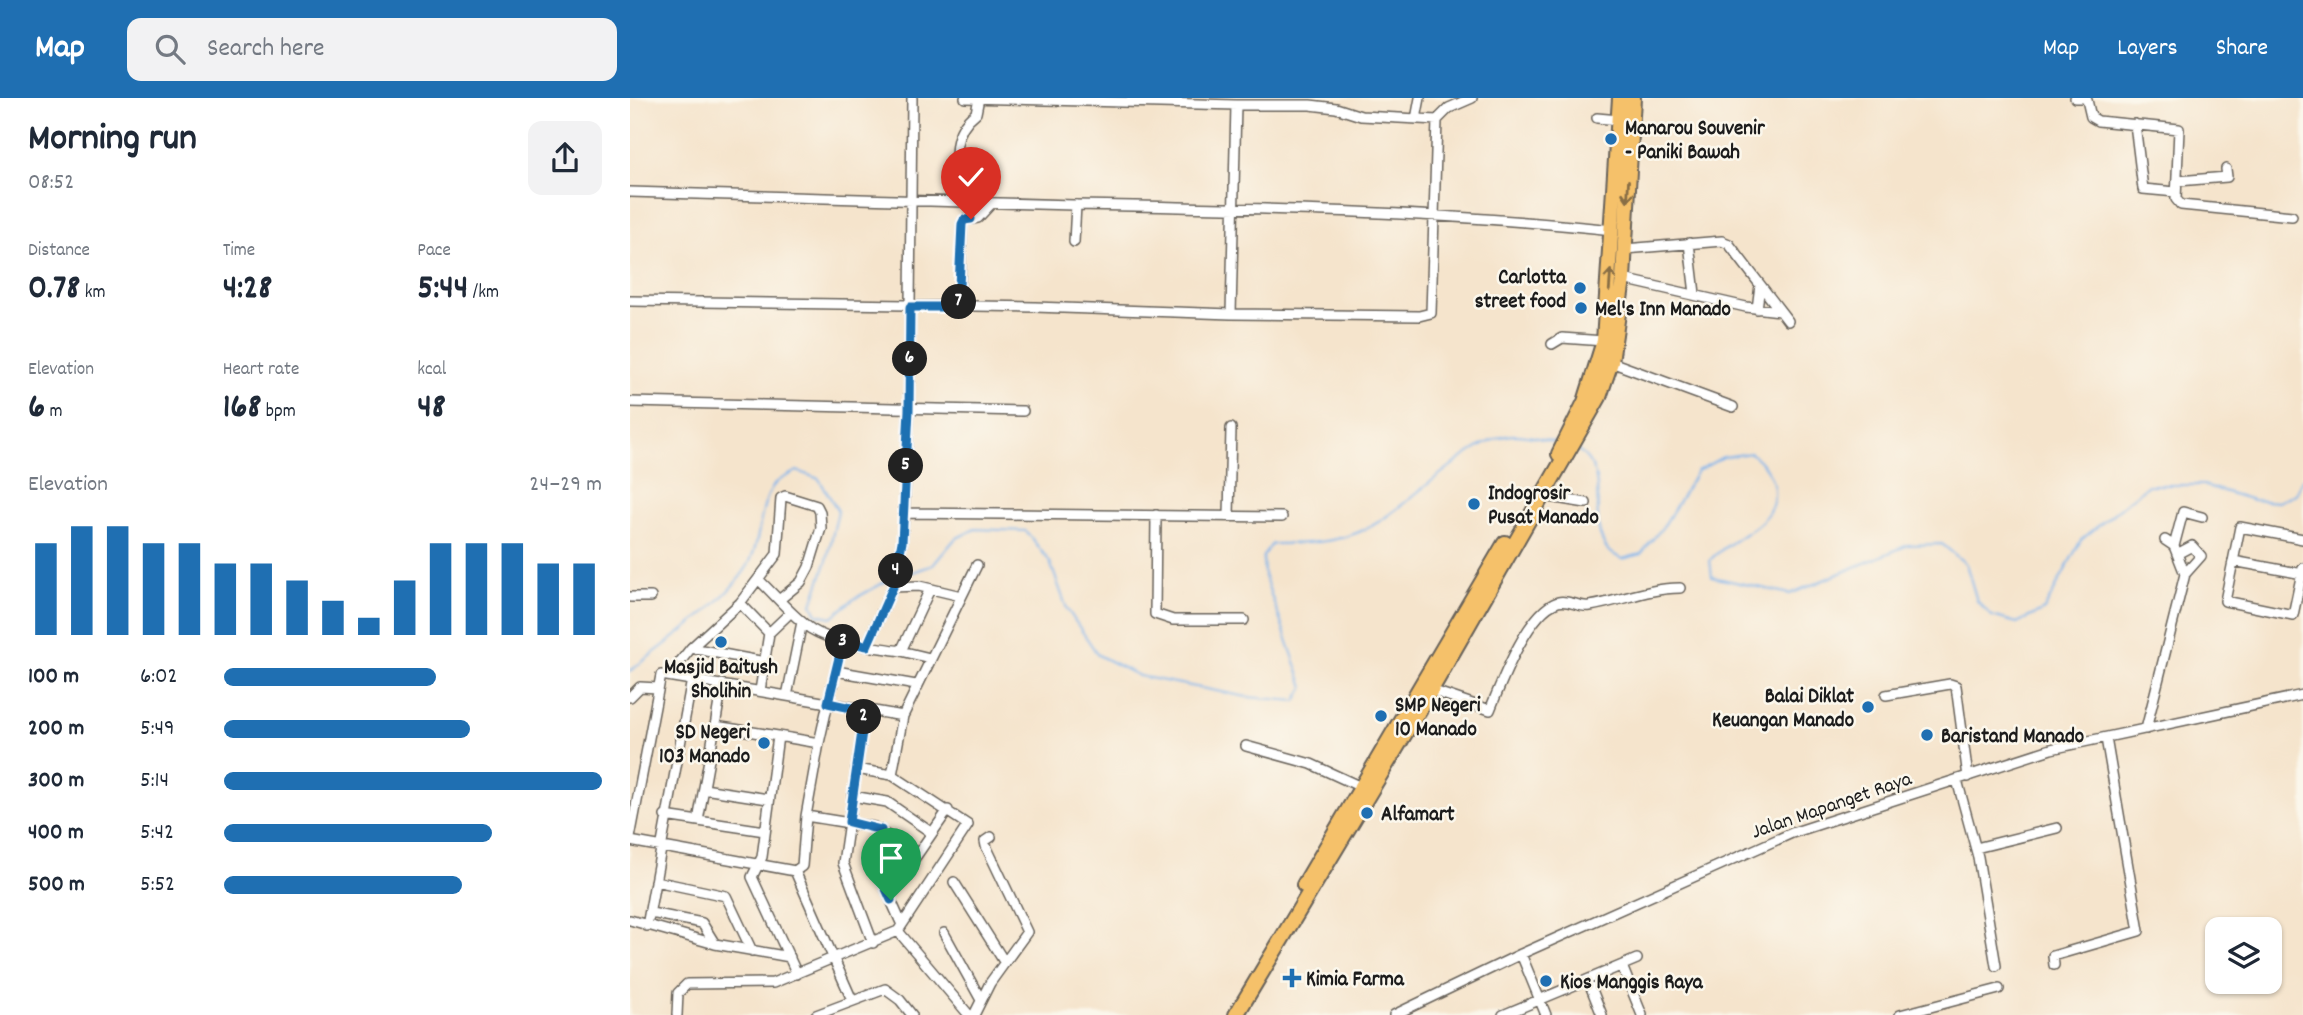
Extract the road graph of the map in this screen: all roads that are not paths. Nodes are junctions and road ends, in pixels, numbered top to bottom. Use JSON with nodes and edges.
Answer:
{"nodes":[{"id":1,"x":912,"y":98,"type":"edge"},
{"id":2,"x":965,"y":98,"type":"edge"},
{"id":3,"x":979,"y":98,"type":"edge"},
{"id":4,"x":1420,"y":98,"type":"edge"},
{"id":5,"x":1472,"y":98,"type":"edge"},
{"id":6,"x":1620,"y":98,"type":"edge"},
{"id":7,"x":1633,"y":98,"type":"edge"},
{"id":8,"x":2075,"y":98,"type":"edge"},
{"id":9,"x":1113,"y":99,"type":"edge"},
{"id":10,"x":2087,"y":99,"type":"edge"},
{"id":11,"x":1217,"y":100,"type":"edge"},
{"id":12,"x":1337,"y":103,"type":"edge"},
{"id":13,"x":1236,"y":105,"type":"junction"},
{"id":14,"x":1597,"y":118,"type":"dead end"},
{"id":15,"x":1416,"y":119,"type":"junction"},
{"id":16,"x":1437,"y":120,"type":"junction"},
{"id":17,"x":1619,"y":120,"type":"junction"},
{"id":18,"x":2135,"y":124,"type":"junction"},
{"id":19,"x":2227,"y":169,"type":"dead end"},
{"id":20,"x":2178,"y":181,"type":"junction"},
{"id":21,"x":2176,"y":191,"type":"junction"},
{"id":22,"x":630,"y":192,"type":"edge"},
{"id":23,"x":913,"y":201,"type":"junction"},
{"id":24,"x":961,"y":202,"type":"junction"},
{"id":25,"x":992,"y":203,"type":"junction"},
{"id":26,"x":1076,"y":205,"type":"junction"},
{"id":27,"x":1234,"y":209,"type":"junction"},
{"id":28,"x":1435,"y":215,"type":"junction"},
{"id":29,"x":2292,"y":216,"type":"dead end"},
{"id":30,"x":1613,"y":230,"type":"junction"},
{"id":31,"x":1074,"y":242,"type":"dead end"},
{"id":32,"x":1689,"y":243,"type":"junction"},
{"id":33,"x":1625,"y":249,"type":"junction"},
{"id":34,"x":1623,"y":279,"type":"junction"},
{"id":35,"x":1760,"y":285,"type":"junction"},
{"id":36,"x":1695,"y":294,"type":"junction"},
{"id":37,"x":630,"y":301,"type":"edge"},
{"id":38,"x":910,"y":307,"type":"junction"},
{"id":39,"x":958,"y":307,"type":"junction"},
{"id":40,"x":1757,"y":309,"type":"junction"},
{"id":41,"x":1780,"y":311,"type":"junction"},
{"id":42,"x":1231,"y":314,"type":"junction"},
{"id":43,"x":1788,"y":321,"type":"dead end"},
{"id":44,"x":1605,"y":341,"type":"junction"},
{"id":45,"x":1552,"y":344,"type":"dead end"},
{"id":46,"x":1611,"y":362,"type":"junction"},
{"id":47,"x":630,"y":402,"type":"edge"},
{"id":48,"x":1733,"y":407,"type":"dead end"},
{"id":49,"x":909,"y":410,"type":"junction"},
{"id":50,"x":1023,"y":411,"type":"dead end"},
{"id":51,"x":1582,"y":419,"type":"junction"},
{"id":52,"x":1231,"y":428,"type":"dead end"},
{"id":53,"x":1563,"y":456,"type":"junction"},
{"id":54,"x":1544,"y":496,"type":"junction"},
{"id":55,"x":1586,"y":503,"type":"dead end"},
{"id":56,"x":904,"y":513,"type":"junction"},
{"id":57,"x":1156,"y":515,"type":"junction"},
{"id":58,"x":1229,"y":516,"type":"junction"},
{"id":59,"x":1282,"y":517,"type":"dead end"},
{"id":60,"x":2202,"y":517,"type":"dead end"},
{"id":61,"x":2303,"y":539,"type":"edge"},
{"id":62,"x":2165,"y":540,"type":"dead end"},
{"id":63,"x":2176,"y":550,"type":"junction"},
{"id":64,"x":2233,"y":561,"type":"junction"},
{"id":65,"x":977,"y":565,"type":"dead end"},
{"id":66,"x":1496,"y":568,"type":"junction"},
{"id":67,"x":2303,"y":572,"type":"edge"},
{"id":68,"x":2185,"y":574,"type":"junction"},
{"id":69,"x":759,"y":580,"type":"junction"},
{"id":70,"x":893,"y":587,"type":"junction"},
{"id":71,"x":1680,"y":588,"type":"dead end"},
{"id":72,"x":930,"y":589,"type":"junction"},
{"id":73,"x":961,"y":596,"type":"junction"},
{"id":74,"x":630,"y":597,"type":"edge"},
{"id":75,"x":651,"y":597,"type":"dead end"},
{"id":76,"x":779,"y":600,"type":"junction"},
{"id":77,"x":740,"y":603,"type":"junction"},
{"id":78,"x":791,"y":612,"type":"junction"},
{"id":79,"x":1244,"y":620,"type":"dead end"},
{"id":80,"x":802,"y":622,"type":"junction"},
{"id":81,"x":769,"y":633,"type":"junction"},
{"id":82,"x":843,"y":641,"type":"junction"},
{"id":83,"x":867,"y":646,"type":"junction"},
{"id":84,"x":691,"y":648,"type":"junction"},
{"id":85,"x":901,"y":651,"type":"junction"},
{"id":86,"x":929,"y":657,"type":"junction"},
{"id":87,"x":765,"y":662,"type":"junction"},
{"id":88,"x":836,"y":671,"type":"junction"},
{"id":89,"x":676,"y":676,"type":"junction"},
{"id":90,"x":692,"y":679,"type":"junction"},
{"id":91,"x":722,"y":684,"type":"junction"},
{"id":92,"x":916,"y":685,"type":"junction"},
{"id":93,"x":658,"y":688,"type":"junction"},
{"id":94,"x":1431,"y":690,"type":"junction"},
{"id":95,"x":760,"y":691,"type":"junction"},
{"id":96,"x":1885,"y":695,"type":"dead end"},
{"id":97,"x":2303,"y":695,"type":"edge"},
{"id":98,"x":787,"y":696,"type":"junction"},
{"id":99,"x":630,"y":697,"type":"edge"},
{"id":100,"x":828,"y":703,"type":"junction"},
{"id":101,"x":865,"y":711,"type":"junction"},
{"id":102,"x":903,"y":716,"type":"junction"},
{"id":103,"x":715,"y":726,"type":"junction"},
{"id":104,"x":2146,"y":729,"type":"junction"},
{"id":105,"x":778,"y":736,"type":"junction"},
{"id":106,"x":2106,"y":738,"type":"junction"},
{"id":107,"x":819,"y":743,"type":"junction"},
{"id":108,"x":1246,"y":746,"type":"dead end"},
{"id":109,"x":856,"y":769,"type":"junction"},
{"id":110,"x":892,"y":775,"type":"junction"},
{"id":111,"x":1968,"y":777,"type":"junction"},
{"id":112,"x":1956,"y":780,"type":"junction"},
{"id":113,"x":1361,"y":787,"type":"junction"},
{"id":114,"x":704,"y":789,"type":"junction"},
{"id":115,"x":852,"y":796,"type":"junction"},
{"id":116,"x":768,"y":799,"type":"junction"},
{"id":117,"x":948,"y":810,"type":"junction"},
{"id":118,"x":665,"y":816,"type":"junction"},
{"id":119,"x":806,"y":816,"type":"junction"},
{"id":120,"x":698,"y":821,"type":"junction"},
{"id":121,"x":849,"y":822,"type":"junction"},
{"id":122,"x":2057,"y":828,"type":"dead end"},
{"id":123,"x":881,"y":830,"type":"junction"},
{"id":124,"x":765,"y":831,"type":"junction"},
{"id":125,"x":932,"y":833,"type":"junction"},
{"id":126,"x":630,"y":834,"type":"edge"},
{"id":127,"x":991,"y":836,"type":"dead end"},
{"id":128,"x":659,"y":848,"type":"junction"},
{"id":129,"x":1976,"y":848,"type":"junction"},
{"id":130,"x":917,"y":855,"type":"junction"},
{"id":131,"x":759,"y":865,"type":"junction"},
{"id":132,"x":795,"y":871,"type":"junction"},
{"id":133,"x":654,"y":881,"type":"junction"},
{"id":134,"x":954,"y":882,"type":"dead end"},
{"id":135,"x":889,"y":894,"type":"junction"},
{"id":136,"x":651,"y":913,"type":"junction"},
{"id":137,"x":630,"y":920,"type":"edge"},
{"id":138,"x":647,"y":926,"type":"junction"},
{"id":139,"x":900,"y":928,"type":"junction"},
{"id":140,"x":944,"y":933,"type":"dead end"},
{"id":141,"x":873,"y":943,"type":"junction"},
{"id":142,"x":715,"y":944,"type":"junction"},
{"id":143,"x":752,"y":951,"type":"junction"},
{"id":144,"x":1521,"y":954,"type":"junction"},
{"id":145,"x":790,"y":957,"type":"junction"},
{"id":146,"x":835,"y":958,"type":"junction"},
{"id":147,"x":1637,"y":959,"type":"dead end"},
{"id":148,"x":1005,"y":963,"type":"junction"},
{"id":149,"x":2054,"y":965,"type":"dead end"},
{"id":150,"x":1622,"y":966,"type":"junction"},
{"id":151,"x":1996,"y":966,"type":"dead end"},
{"id":152,"x":797,"y":974,"type":"junction"},
{"id":153,"x":1588,"y":980,"type":"junction"},
{"id":154,"x":1999,"y":989,"type":"dead end"},
{"id":155,"x":852,"y":1000,"type":"junction"},
{"id":156,"x":981,"y":1000,"type":"junction"},
{"id":157,"x":1540,"y":1000,"type":"junction"},
{"id":158,"x":677,"y":1015,"type":"edge"},
{"id":159,"x":816,"y":1015,"type":"edge"},
{"id":160,"x":912,"y":1015,"type":"edge"},
{"id":161,"x":969,"y":1015,"type":"edge"},
{"id":162,"x":974,"y":1015,"type":"edge"},
{"id":163,"x":1226,"y":1015,"type":"edge"},
{"id":164,"x":1236,"y":1015,"type":"edge"},
{"id":165,"x":1394,"y":1015,"type":"edge"},
{"id":166,"x":1503,"y":1015,"type":"edge"},
{"id":167,"x":1546,"y":1015,"type":"edge"},
{"id":168,"x":1602,"y":1015,"type":"edge"},
{"id":169,"x":1642,"y":1015,"type":"edge"},
{"id":170,"x":1899,"y":1015,"type":"edge"}],
"edges":[{"from":1,"to":23,"type":"street"},
{"from":2,"to":3,"type":"street"},
{"from":3,"to":9,"type":"street"},
{"from":3,"to":24,"type":"street"},
{"from":4,"to":15,"type":"street"},
{"from":5,"to":16,"type":"street"},
{"from":6,"to":17,"type":"highway"},
{"from":7,"to":33,"type":"highway","one_way":true},
{"from":8,"to":10,"type":"street"},
{"from":9,"to":11,"type":"street"},
{"from":10,"to":18,"type":"street"},
{"from":11,"to":13,"type":"street"},
{"from":12,"to":13,"type":"street"},
{"from":12,"to":15,"type":"street"},
{"from":13,"to":27,"type":"street"},
{"from":14,"to":17,"type":"street"},
{"from":15,"to":16,"type":"street"},
{"from":16,"to":28,"type":"street"},
{"from":17,"to":30,"type":"highway"},
{"from":18,"to":20,"type":"street"},
{"from":18,"to":21,"type":"street"},
{"from":19,"to":20,"type":"street"},
{"from":20,"to":21,"type":"street"},
{"from":21,"to":29,"type":"street"},
{"from":22,"to":23,"type":"street"},
{"from":23,"to":24,"type":"street"},
{"from":23,"to":38,"type":"street"},
{"from":24,"to":25,"type":"street"},
{"from":25,"to":26,"type":"street"},
{"from":25,"to":39,"type":"street"},
{"from":26,"to":27,"type":"street"},
{"from":26,"to":31,"type":"street"},
{"from":27,"to":28,"type":"street"},
{"from":27,"to":42,"type":"street"},
{"from":28,"to":30,"type":"street"},
{"from":28,"to":42,"type":"street"},
{"from":44,"to":30,"type":"highway","one_way":true},
{"from":32,"to":33,"type":"street"},
{"from":32,"to":35,"type":"street"},
{"from":32,"to":36,"type":"street"},
{"from":33,"to":34,"type":"highway"},
{"from":34,"to":36,"type":"street"},
{"from":34,"to":46,"type":"highway"},
{"from":35,"to":40,"type":"street"},
{"from":35,"to":41,"type":"street"},
{"from":36,"to":40,"type":"street"},
{"from":37,"to":38,"type":"street"},
{"from":38,"to":39,"type":"street"},
{"from":38,"to":49,"type":"street"},
{"from":39,"to":42,"type":"street"},
{"from":40,"to":41,"type":"street"},
{"from":41,"to":43,"type":"street"},
{"from":44,"to":45,"type":"street"},
{"from":44,"to":51,"type":"highway"},
{"from":46,"to":48,"type":"street"},
{"from":46,"to":51,"type":"highway"},
{"from":47,"to":49,"type":"street"},
{"from":49,"to":50,"type":"street"},
{"from":49,"to":56,"type":"street"},
{"from":51,"to":53,"type":"highway"},
{"from":52,"to":58,"type":"street"},
{"from":53,"to":54,"type":"highway"},
{"from":53,"to":66,"type":"highway"},
{"from":54,"to":55,"type":"street"},
{"from":54,"to":66,"type":"highway"},
{"from":56,"to":57,"type":"street"},
{"from":56,"to":70,"type":"street"},
{"from":57,"to":58,"type":"street"},
{"from":57,"to":79,"type":"street"},
{"from":58,"to":59,"type":"street"},
{"from":60,"to":63,"type":"street"},
{"from":61,"to":64,"type":"street"},
{"from":62,"to":63,"type":"street"},
{"from":63,"to":68,"type":"street"},
{"from":63,"to":68,"type":"street"},
{"from":64,"to":67,"type":"street"},
{"from":64,"to":67,"type":"street"},
{"from":65,"to":73,"type":"street"},
{"from":66,"to":94,"type":"highway"},
{"from":66,"to":113,"type":"highway"},
{"from":68,"to":104,"type":"street"},
{"from":69,"to":76,"type":"street"},
{"from":69,"to":76,"type":"street"},
{"from":69,"to":77,"type":"street"},
{"from":70,"to":72,"type":"street"},
{"from":70,"to":83,"type":"street"},
{"from":71,"to":94,"type":"street"},
{"from":72,"to":73,"type":"street"},
{"from":72,"to":85,"type":"street"},
{"from":73,"to":86,"type":"street"},
{"from":74,"to":75,"type":"street"},
{"from":76,"to":78,"type":"street"},
{"from":77,"to":81,"type":"street"},
{"from":77,"to":84,"type":"street"},
{"from":78,"to":80,"type":"street"},
{"from":78,"to":81,"type":"street"},
{"from":80,"to":82,"type":"street"},
{"from":80,"to":98,"type":"street"},
{"from":81,"to":87,"type":"street"},
{"from":82,"to":83,"type":"street"},
{"from":82,"to":88,"type":"street"},
{"from":83,"to":85,"type":"street"},
{"from":84,"to":87,"type":"street"},
{"from":84,"to":89,"type":"street"},
{"from":85,"to":86,"type":"street"},
{"from":86,"to":92,"type":"street"},
{"from":87,"to":95,"type":"street"},
{"from":88,"to":92,"type":"street"},
{"from":88,"to":100,"type":"street"},
{"from":89,"to":90,"type":"street"},
{"from":89,"to":93,"type":"street"},
{"from":90,"to":91,"type":"street"},
{"from":90,"to":118,"type":"street"},
{"from":91,"to":95,"type":"street"},
{"from":91,"to":103,"type":"street"},
{"from":92,"to":102,"type":"street"},
{"from":93,"to":99,"type":"street"},
{"from":93,"to":126,"type":"street"},
{"from":94,"to":164,"type":"highway"},
{"from":95,"to":98,"type":"street"},
{"from":96,"to":111,"type":"street"},
{"from":97,"to":104,"type":"street","name":"Jalan Mapanget Raya"},
{"from":98,"to":100,"type":"street"},
{"from":100,"to":101,"type":"street"},
{"from":100,"to":107,"type":"street"},
{"from":101,"to":102,"type":"street"},
{"from":101,"to":109,"type":"street"},
{"from":102,"to":110,"type":"street"},
{"from":103,"to":105,"type":"street"},
{"from":103,"to":114,"type":"street"},
{"from":104,"to":106,"type":"street","name":"Jalan Mapanget Raya"},
{"from":105,"to":107,"type":"street"},
{"from":105,"to":116,"type":"street"},
{"from":106,"to":111,"type":"street","name":"Jalan Mapanget Raya"},
{"from":106,"to":149,"type":"street"},
{"from":107,"to":119,"type":"street"},
{"from":108,"to":113,"type":"street"},
{"from":109,"to":110,"type":"street"},
{"from":109,"to":115,"type":"street"},
{"from":110,"to":117,"type":"street"},
{"from":111,"to":112,"type":"street","name":"Jalan Mapanget Raya"},
{"from":112,"to":129,"type":"street"},
{"from":112,"to":144,"type":"street","name":"Jalan Mapanget Raya"},
{"from":113,"to":163,"type":"highway"},
{"from":114,"to":116,"type":"street"},
{"from":114,"to":120,"type":"street"},
{"from":115,"to":121,"type":"street"},
{"from":115,"to":125,"type":"street"},
{"from":116,"to":124,"type":"street"},
{"from":117,"to":125,"type":"street"},
{"from":117,"to":139,"type":"street"},
{"from":118,"to":120,"type":"street"},
{"from":118,"to":128,"type":"street"},
{"from":119,"to":121,"type":"street"},
{"from":119,"to":132,"type":"street"},
{"from":120,"to":124,"type":"street"},
{"from":121,"to":123,"type":"street"},
{"from":121,"to":141,"type":"street"},
{"from":122,"to":129,"type":"street"},
{"from":123,"to":130,"type":"street"},
{"from":123,"to":135,"type":"street"},
{"from":124,"to":131,"type":"street"},
{"from":125,"to":130,"type":"street"},
{"from":126,"to":128,"type":"street"},
{"from":127,"to":148,"type":"street"},
{"from":128,"to":131,"type":"street"},
{"from":128,"to":133,"type":"street"},
{"from":129,"to":151,"type":"street"},
{"from":130,"to":135,"type":"street"},
{"from":131,"to":132,"type":"street"},
{"from":131,"to":145,"type":"street"},
{"from":132,"to":146,"type":"street"},
{"from":133,"to":136,"type":"street"},
{"from":133,"to":143,"type":"street"},
{"from":134,"to":148,"type":"street"},
{"from":135,"to":139,"type":"street"},
{"from":136,"to":138,"type":"street"},
{"from":136,"to":142,"type":"street"},
{"from":137,"to":138,"type":"street"},
{"from":138,"to":142,"type":"street"},
{"from":139,"to":141,"type":"street"},
{"from":139,"to":161,"type":"street"},
{"from":140,"to":156,"type":"street"},
{"from":141,"to":146,"type":"street"},
{"from":142,"to":143,"type":"street"},
{"from":143,"to":145,"type":"street"},
{"from":144,"to":157,"type":"street"},
{"from":144,"to":165,"type":"street","name":"Jalan Mapanget Raya"},
{"from":145,"to":152,"type":"street"},
{"from":146,"to":152,"type":"street"},
{"from":146,"to":155,"type":"street"},
{"from":147,"to":150,"type":"street"},
{"from":148,"to":156,"type":"street"},
{"from":150,"to":153,"type":"street"},
{"from":150,"to":169,"type":"street"},
{"from":152,"to":158,"type":"street"},
{"from":153,"to":157,"type":"street"},
{"from":153,"to":168,"type":"street"},
{"from":154,"to":170,"type":"street"},
{"from":155,"to":159,"type":"street"},
{"from":155,"to":160,"type":"street"},
{"from":156,"to":162,"type":"street"},
{"from":157,"to":166,"type":"street"},
{"from":157,"to":167,"type":"street"}]}
